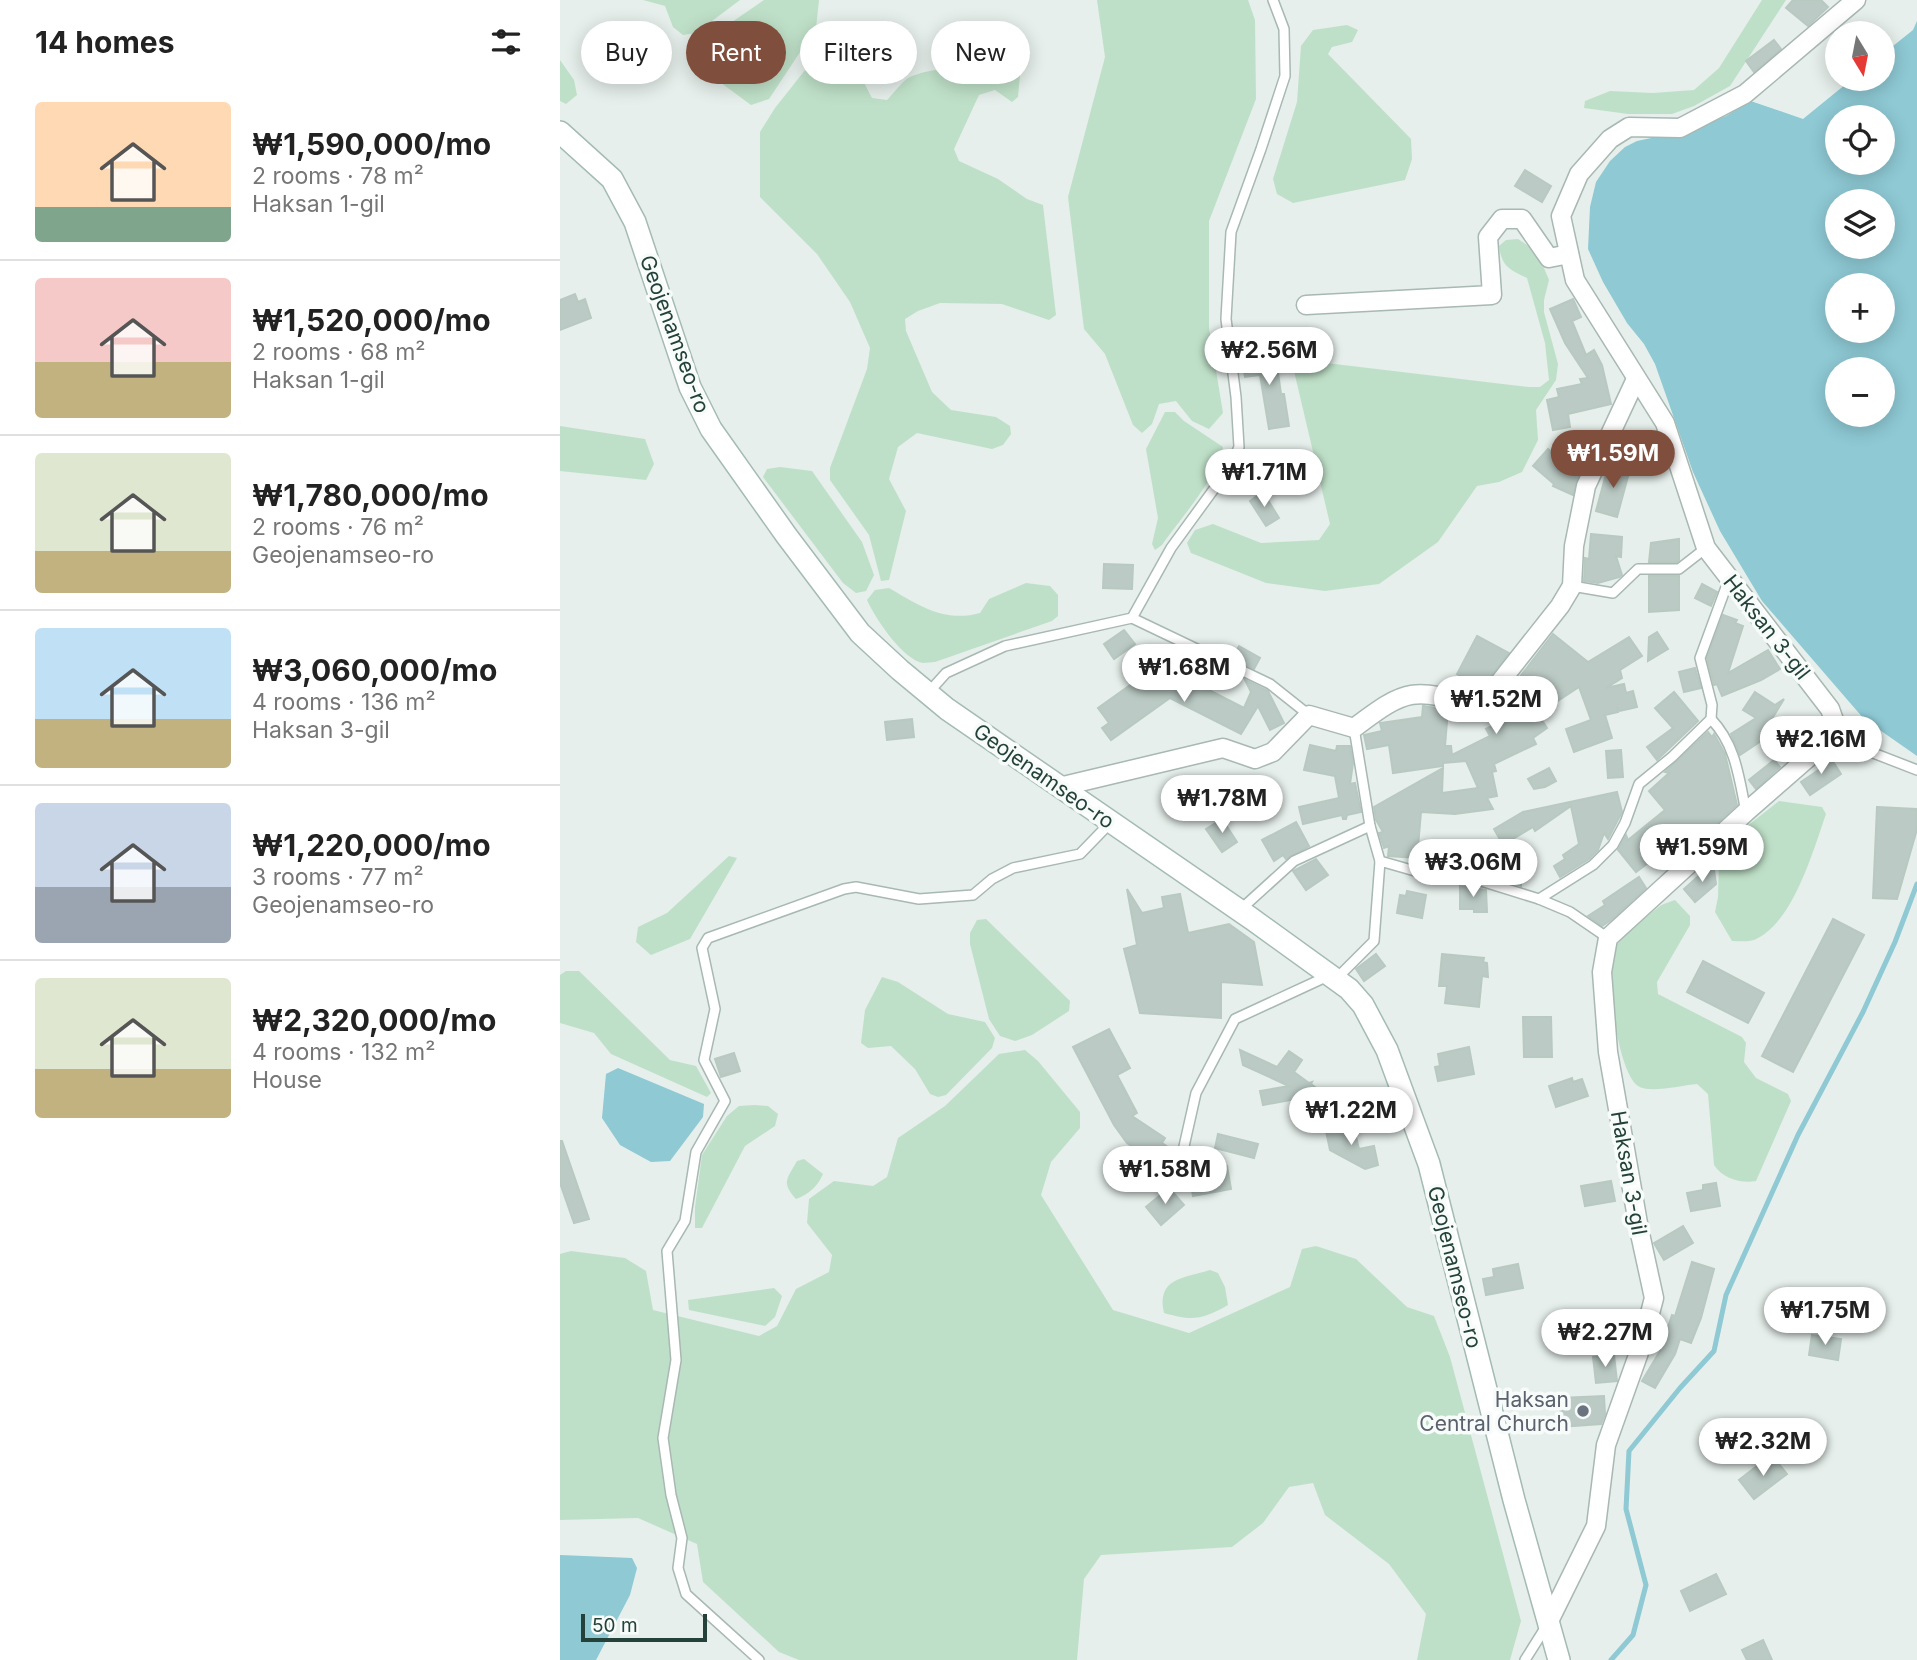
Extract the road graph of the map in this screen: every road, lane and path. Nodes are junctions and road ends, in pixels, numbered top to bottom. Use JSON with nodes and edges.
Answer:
{"nodes":[{"id":1,"x":1273,"y":0,"type":"edge"},
{"id":2,"x":1856,"y":0,"type":"edge"},
{"id":3,"x":560,"y":132,"type":"edge"},
{"id":4,"x":1569,"y":254,"type":"junction"},
{"id":5,"x":1306,"y":305,"type":"dead end"},
{"id":6,"x":1636,"y":379,"type":"junction"},
{"id":7,"x":1706,"y":548,"type":"junction"},
{"id":8,"x":1730,"y":577,"type":"junction"},
{"id":9,"x":1572,"y":586,"type":"junction"},
{"id":10,"x":1132,"y":618,"type":"junction"},
{"id":11,"x":928,"y":693,"type":"junction"},
{"id":12,"x":1308,"y":715,"type":"junction"},
{"id":13,"x":1711,"y":719,"type":"junction"},
{"id":14,"x":1354,"y":728,"type":"junction"},
{"id":15,"x":1832,"y":737,"type":"junction"},
{"id":16,"x":1917,"y":770,"type":"edge"},
{"id":17,"x":1059,"y":788,"type":"junction"},
{"id":18,"x":1746,"y":811,"type":"junction"},
{"id":19,"x":1111,"y":822,"type":"junction"},
{"id":20,"x":1370,"y":826,"type":"junction"},
{"id":21,"x":1380,"y":861,"type":"junction"},
{"id":22,"x":1539,"y":899,"type":"junction"},
{"id":23,"x":1240,"y":911,"type":"junction"},
{"id":24,"x":1608,"y":938,"type":"junction"},
{"id":25,"x":1332,"y":977,"type":"junction"},
{"id":26,"x":1178,"y":1173,"type":"dead end"},
{"id":27,"x":1548,"y":1623,"type":"junction"},
{"id":28,"x":759,"y":1660,"type":"edge"},
{"id":29,"x":1525,"y":1660,"type":"edge"},
{"id":30,"x":1559,"y":1660,"type":"edge"}],
"edges":[{"from":1,"to":10,"type":"lane"},
{"from":2,"to":4,"type":"street","name":"Haksan 3-gil"},
{"from":3,"to":11,"type":"main road","name":"Geojenamseo-ro"},
{"from":4,"to":5,"type":"street"},
{"from":4,"to":6,"type":"street","name":"Haksan 3-gil"},
{"from":6,"to":7,"type":"street","name":"Haksan 3-gil"},
{"from":6,"to":9,"type":"street"},
{"from":7,"to":8,"type":"street","name":"Haksan 3-gil"},
{"from":7,"to":9,"type":"lane"},
{"from":8,"to":13,"type":"lane"},
{"from":8,"to":15,"type":"street","name":"Haksan 3-gil"},
{"from":9,"to":14,"type":"street"},
{"from":10,"to":11,"type":"lane"},
{"from":10,"to":12,"type":"lane"},
{"from":11,"to":17,"type":"main road","name":"Geojenamseo-ro"},
{"from":12,"to":14,"type":"street"},
{"from":12,"to":17,"type":"street"},
{"from":13,"to":18,"type":"lane"},
{"from":13,"to":22,"type":"lane"},
{"from":14,"to":20,"type":"lane"},
{"from":15,"to":16,"type":"lane"},
{"from":15,"to":18,"type":"street"},
{"from":17,"to":19,"type":"main road","name":"Geojenamseo-ro"},
{"from":18,"to":24,"type":"street"},
{"from":19,"to":23,"type":"main road","name":"Geojenamseo-ro"},
{"from":19,"to":28,"type":"lane"},
{"from":20,"to":21,"type":"lane"},
{"from":20,"to":23,"type":"lane"},
{"from":21,"to":22,"type":"lane"},
{"from":21,"to":25,"type":"lane"},
{"from":22,"to":24,"type":"lane"},
{"from":23,"to":25,"type":"main road","name":"Geojenamseo-ro"},
{"from":24,"to":27,"type":"street","name":"Haksan 3-gil"},
{"from":25,"to":26,"type":"lane"},
{"from":25,"to":27,"type":"main road","name":"Geojenamseo-ro"},
{"from":27,"to":29,"type":"lane"},
{"from":27,"to":30,"type":"main road","name":"Geojenamseo-ro"}]}
